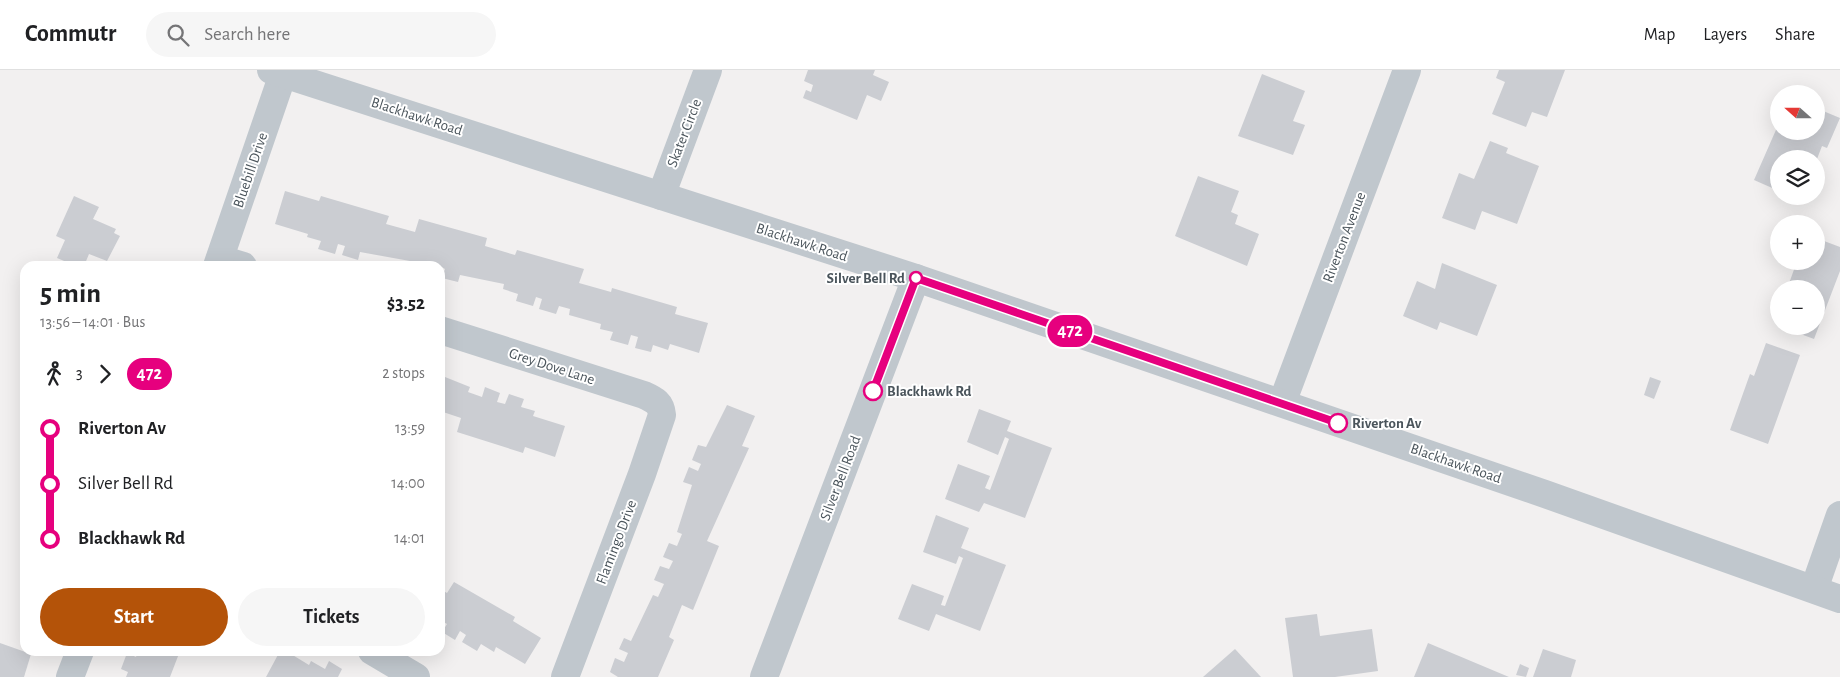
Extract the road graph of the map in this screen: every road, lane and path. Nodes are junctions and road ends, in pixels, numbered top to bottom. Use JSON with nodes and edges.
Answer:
{"nodes":[{"id":1,"x":708,"y":70,"type":"edge"},
{"id":2,"x":1407,"y":70,"type":"edge"},
{"id":3,"x":277,"y":72,"type":"edge"},
{"id":4,"x":660,"y":196,"type":"junction"},
{"id":5,"x":228,"y":261,"type":"edge"},
{"id":6,"x":916,"y":278,"type":"junction"},
{"id":7,"x":445,"y":332,"type":"edge"},
{"id":8,"x":1282,"y":403,"type":"junction"},
{"id":9,"x":661,"y":407,"type":"joint"},
{"id":10,"x":1840,"y":515,"type":"edge"},
{"id":11,"x":1814,"y":589,"type":"junction"},
{"id":12,"x":1840,"y":599,"type":"edge"},
{"id":13,"x":78,"y":656,"type":"edge"},
{"id":14,"x":380,"y":656,"type":"edge"},
{"id":15,"x":70,"y":677,"type":"edge"},
{"id":16,"x":416,"y":677,"type":"edge"},
{"id":17,"x":565,"y":677,"type":"edge"},
{"id":18,"x":764,"y":677,"type":"edge"}],
"edges":[{"from":1,"to":4,"type":"street","name":"Skater Circle"},
{"from":2,"to":8,"type":"street","name":"Riverton Avenue"},
{"from":3,"to":4,"type":"street","name":"Blackhawk Road"},
{"from":3,"to":5,"type":"street","name":"Bluebill Drive"},
{"from":4,"to":6,"type":"street","name":"Blackhawk Road"},
{"from":6,"to":8,"type":"street","name":"Blackhawk Road"},
{"from":6,"to":18,"type":"street","name":"Silver Bell Road"},
{"from":7,"to":9,"type":"street","name":"Grey Dove Lane"},
{"from":8,"to":11,"type":"street","name":"Blackhawk Road"},
{"from":9,"to":17,"type":"street","name":"Flamingo Drive"},
{"from":10,"to":11,"type":"street"},
{"from":11,"to":12,"type":"street","name":"Blackhawk Road"},
{"from":13,"to":15,"type":"street"},
{"from":14,"to":16,"type":"street"}]}
